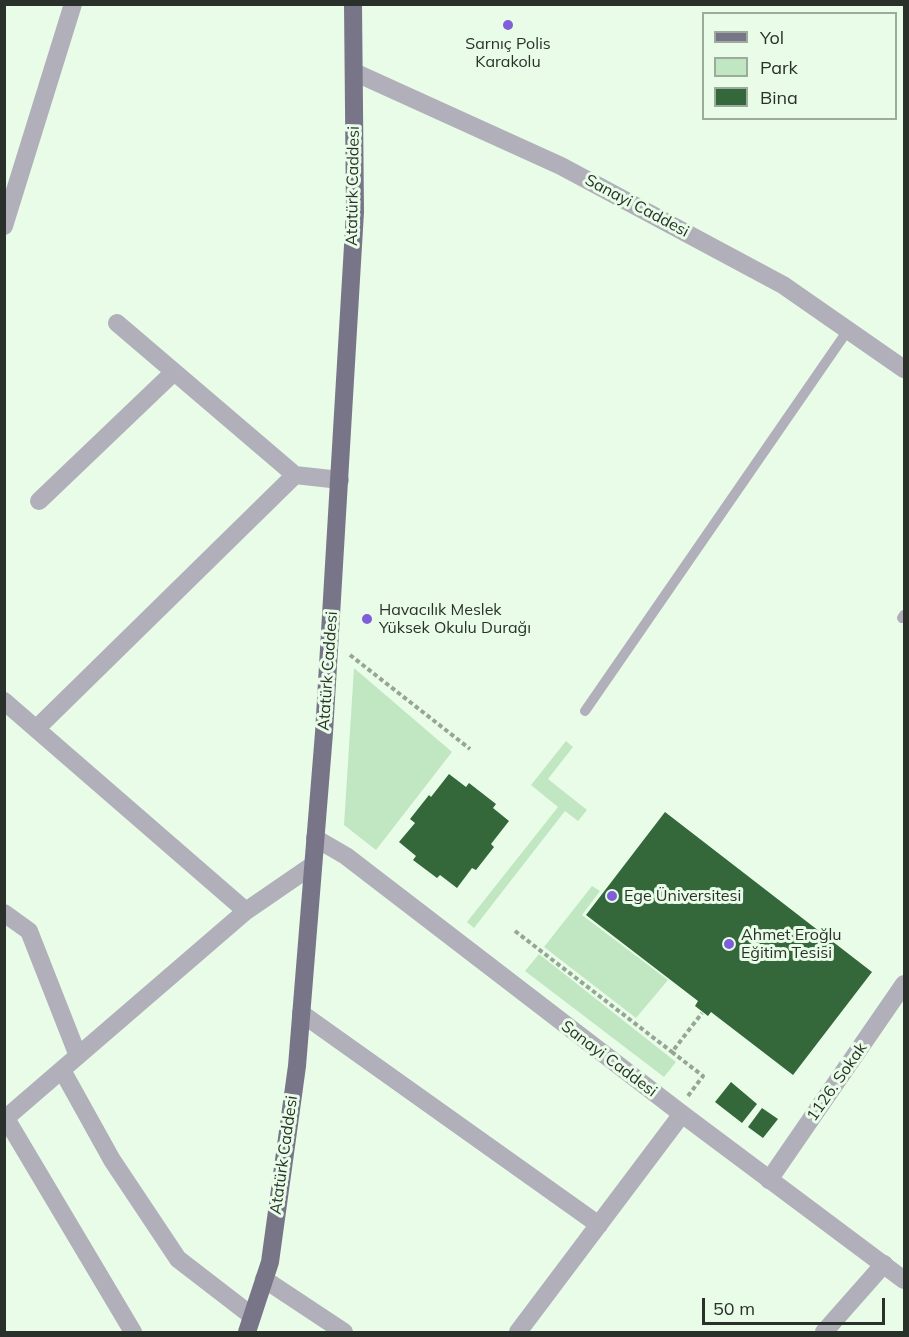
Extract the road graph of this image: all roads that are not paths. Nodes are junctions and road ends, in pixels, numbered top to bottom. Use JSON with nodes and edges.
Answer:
{"nodes":[{"id":1,"x":73,"y":4,"type":"edge"},
{"id":2,"x":352,"y":4,"type":"edge"},
{"id":3,"x":354,"y":72,"type":"junction"},
{"id":4,"x":4,"y":226,"type":"edge"},
{"id":5,"x":117,"y":323,"type":"dead end"},
{"id":6,"x":848,"y":330,"type":"junction"},
{"id":7,"x":904,"y":369,"type":"edge"},
{"id":8,"x":174,"y":372,"type":"junction"},
{"id":9,"x":295,"y":475,"type":"junction"},
{"id":10,"x":340,"y":480,"type":"junction"},
{"id":11,"x":39,"y":501,"type":"dead end"},
{"id":12,"x":4,"y":701,"type":"edge"},
{"id":13,"x":585,"y":711,"type":"dead end"},
{"id":14,"x":36,"y":729,"type":"junction"},
{"id":15,"x":315,"y":838,"type":"junction"},
{"id":16,"x":313,"y":866,"type":"junction"},
{"id":17,"x":246,"y":910,"type":"junction"},
{"id":18,"x":4,"y":913,"type":"edge"},
{"id":19,"x":904,"y":984,"type":"edge"},
{"id":20,"x":301,"y":1013,"type":"junction"},
{"id":21,"x":78,"y":1056,"type":"junction"},
{"id":22,"x":62,"y":1070,"type":"junction"},
{"id":23,"x":680,"y":1112,"type":"junction"},
{"id":24,"x":6,"y":1116,"type":"edge"},
{"id":25,"x":769,"y":1180,"type":"junction"},
{"id":26,"x":599,"y":1225,"type":"junction"},
{"id":27,"x":884,"y":1264,"type":"junction"},
{"id":28,"x":264,"y":1279,"type":"junction"},
{"id":29,"x":904,"y":1280,"type":"edge"},
{"id":30,"x":249,"y":1324,"type":"edge"},
{"id":31,"x":134,"y":1332,"type":"edge"},
{"id":32,"x":344,"y":1332,"type":"edge"},
{"id":33,"x":518,"y":1332,"type":"edge"},
{"id":34,"x":824,"y":1332,"type":"edge"}],
"edges":[{"from":1,"to":4,"type":"street"},
{"from":2,"to":3,"type":"main road","name":"Atatürk Caddesi"},
{"from":3,"to":6,"type":"street","name":"Sanayi Caddesi"},
{"from":3,"to":10,"type":"main road","name":"Atatürk Caddesi"},
{"from":5,"to":8,"type":"street"},
{"from":6,"to":7,"type":"street","name":"Sanayi Caddesi"},
{"from":6,"to":13,"type":"lane"},
{"from":8,"to":9,"type":"street"},
{"from":8,"to":11,"type":"street"},
{"from":9,"to":10,"type":"street"},
{"from":9,"to":14,"type":"street"},
{"from":10,"to":15,"type":"main road","name":"Atatürk Caddesi"},
{"from":12,"to":14,"type":"street"},
{"from":14,"to":17,"type":"street"},
{"from":15,"to":16,"type":"main road","name":"Atatürk Caddesi"},
{"from":15,"to":23,"type":"street","name":"Sanayi Caddesi"},
{"from":16,"to":17,"type":"street"},
{"from":16,"to":20,"type":"main road","name":"Atatürk Caddesi"},
{"from":17,"to":21,"type":"street"},
{"from":18,"to":21,"type":"street"},
{"from":19,"to":25,"type":"street","name":"1126. Sokak"},
{"from":20,"to":26,"type":"street"},
{"from":20,"to":28,"type":"main road","name":"Atatürk Caddesi"},
{"from":21,"to":22,"type":"street"},
{"from":22,"to":24,"type":"street"},
{"from":22,"to":30,"type":"street"},
{"from":23,"to":25,"type":"street","name":"Sanayi Caddesi"},
{"from":23,"to":26,"type":"street"},
{"from":24,"to":31,"type":"street"},
{"from":25,"to":27,"type":"street","name":"Sanayi Caddesi"},
{"from":26,"to":33,"type":"street"},
{"from":27,"to":29,"type":"street","name":"Sanayi Caddesi"},
{"from":27,"to":34,"type":"street"},
{"from":28,"to":30,"type":"main road","name":"Atatürk Caddesi"},
{"from":28,"to":32,"type":"street"}]}
